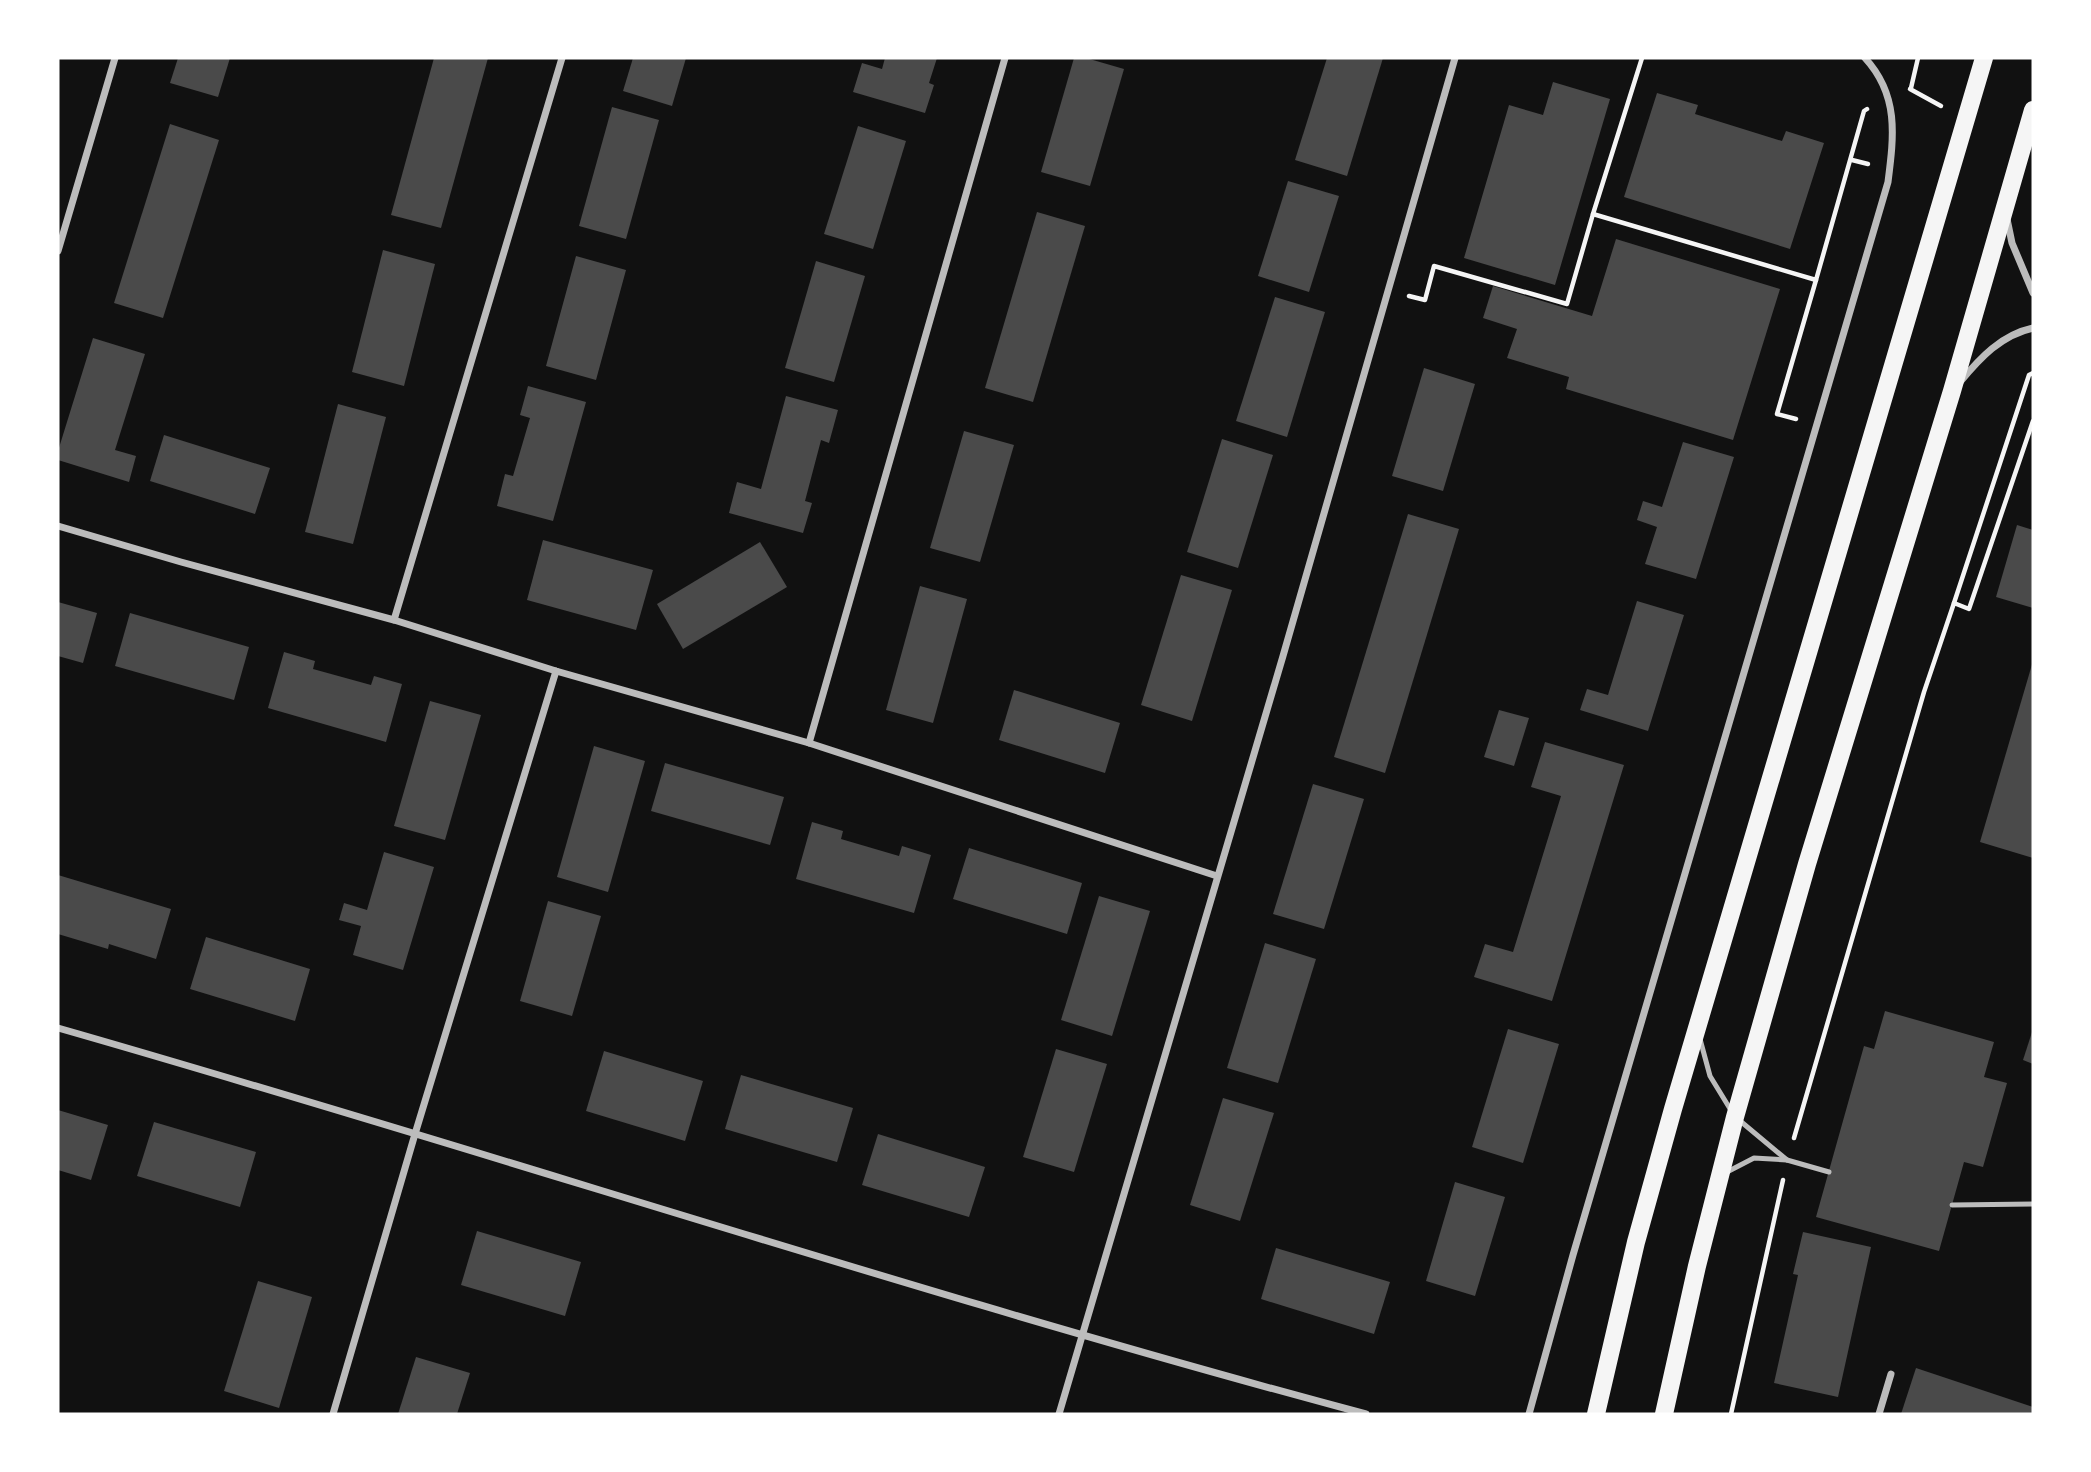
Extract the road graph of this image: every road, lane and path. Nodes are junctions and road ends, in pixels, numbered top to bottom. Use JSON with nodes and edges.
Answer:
{"nodes":[{"id":1,"x":115,"y":58,"type":"edge"},
{"id":2,"x":562,"y":58,"type":"edge"},
{"id":3,"x":1005,"y":58,"type":"edge"},
{"id":4,"x":1455,"y":58,"type":"edge"},
{"id":5,"x":1642,"y":58,"type":"edge"},
{"id":6,"x":1865,"y":58,"type":"edge"},
{"id":7,"x":1918,"y":58,"type":"edge"},
{"id":8,"x":1984,"y":58,"type":"edge"},
{"id":9,"x":1911,"y":88,"type":"dead end"},
{"id":10,"x":1889,"y":98,"type":"junction"},
{"id":11,"x":2033,"y":110,"type":"edge"},
{"id":12,"x":2004,"y":204,"type":"junction"},
{"id":13,"x":1592,"y":214,"type":"junction"},
{"id":14,"x":58,"y":251,"type":"edge"},
{"id":15,"x":1816,"y":280,"type":"junction"},
{"id":16,"x":2033,"y":293,"type":"edge"},
{"id":17,"x":1425,"y":300,"type":"dead end"},
{"id":18,"x":2033,"y":328,"type":"edge"},
{"id":19,"x":2033,"y":373,"type":"edge"},
{"id":20,"x":1952,"y":391,"type":"junction"},
{"id":21,"x":1797,"y":420,"type":"dead end"},
{"id":22,"x":2033,"y":421,"type":"edge"},
{"id":23,"x":58,"y":526,"type":"edge"},
{"id":24,"x":1954,"y":603,"type":"junction"},
{"id":25,"x":394,"y":620,"type":"junction"},
{"id":26,"x":556,"y":671,"type":"junction"},
{"id":27,"x":809,"y":743,"type":"junction"},
{"id":28,"x":1217,"y":876,"type":"junction"},
{"id":29,"x":58,"y":1028,"type":"edge"},
{"id":30,"x":1697,"y":1029,"type":"junction"},
{"id":31,"x":1735,"y":1117,"type":"junction"},
{"id":32,"x":415,"y":1134,"type":"junction"},
{"id":33,"x":1787,"y":1160,"type":"junction"},
{"id":34,"x":1829,"y":1172,"type":"dead end"},
{"id":35,"x":1719,"y":1177,"type":"junction"},
{"id":36,"x":2033,"y":1204,"type":"edge"},
{"id":37,"x":1952,"y":1205,"type":"dead end"},
{"id":38,"x":1083,"y":1334,"type":"junction"},
{"id":39,"x":1891,"y":1374,"type":"dead end"},
{"id":40,"x":333,"y":1414,"type":"edge"},
{"id":41,"x":1059,"y":1414,"type":"edge"},
{"id":42,"x":1366,"y":1414,"type":"edge"},
{"id":43,"x":1529,"y":1414,"type":"edge"},
{"id":44,"x":1596,"y":1414,"type":"edge"},
{"id":45,"x":1664,"y":1414,"type":"edge"},
{"id":46,"x":1731,"y":1414,"type":"edge"},
{"id":47,"x":1879,"y":1414,"type":"edge"}],
"edges":[{"from":1,"to":14,"type":"street"},
{"from":2,"to":25,"type":"street"},
{"from":3,"to":27,"type":"street"},
{"from":4,"to":28,"type":"street"},
{"from":5,"to":13,"type":"path"},
{"from":6,"to":10,"type":"street"},
{"from":7,"to":9,"type":"path"},
{"from":8,"to":30,"type":"main road"},
{"from":10,"to":15,"type":"path"},
{"from":10,"to":43,"type":"street"},
{"from":11,"to":12,"type":"main road"},
{"from":12,"to":16,"type":"street"},
{"from":12,"to":20,"type":"main road"},
{"from":13,"to":15,"type":"path"},
{"from":13,"to":17,"type":"path"},
{"from":15,"to":21,"type":"path"},
{"from":18,"to":20,"type":"street"},
{"from":19,"to":24,"type":"path"},
{"from":20,"to":31,"type":"main road"},
{"from":22,"to":24,"type":"path"},
{"from":23,"to":25,"type":"street"},
{"from":24,"to":33,"type":"path"},
{"from":25,"to":26,"type":"street"},
{"from":26,"to":27,"type":"street"},
{"from":26,"to":32,"type":"street"},
{"from":27,"to":28,"type":"street"},
{"from":28,"to":38,"type":"street"},
{"from":29,"to":32,"type":"street"},
{"from":30,"to":31,"type":"lane"},
{"from":30,"to":44,"type":"main road"},
{"from":31,"to":33,"type":"lane"},
{"from":31,"to":35,"type":"main road"},
{"from":32,"to":38,"type":"street"},
{"from":32,"to":40,"type":"street"},
{"from":33,"to":34,"type":"lane"},
{"from":33,"to":35,"type":"lane"},
{"from":33,"to":46,"type":"path"},
{"from":35,"to":45,"type":"main road"},
{"from":36,"to":37,"type":"lane"},
{"from":38,"to":41,"type":"street"},
{"from":38,"to":42,"type":"street"},
{"from":39,"to":47,"type":"street"}]}
